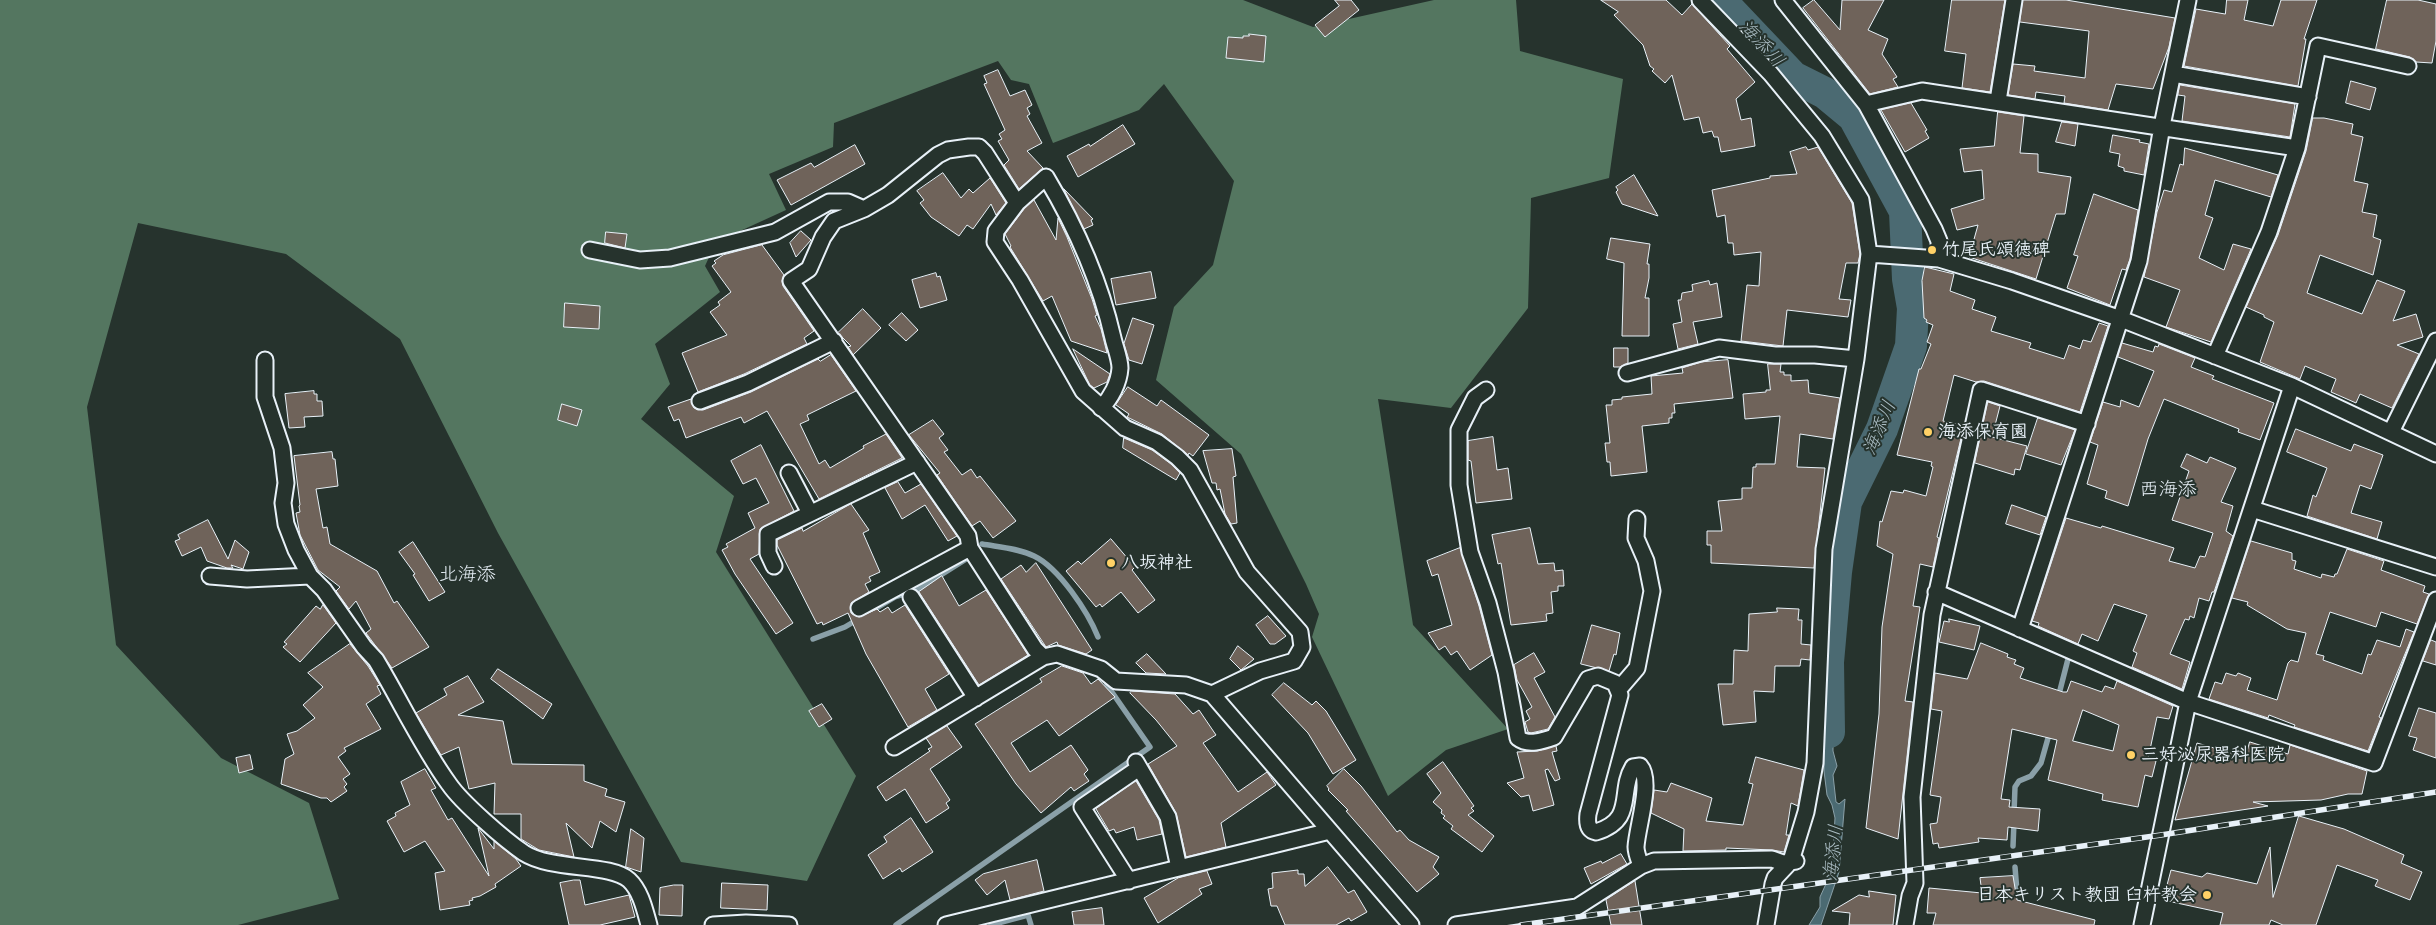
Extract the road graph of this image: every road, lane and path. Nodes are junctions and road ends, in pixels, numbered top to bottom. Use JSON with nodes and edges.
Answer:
{"nodes":[{"id":1,"x":1700,"y":0,"type":"edge"},
{"id":2,"x":1783,"y":0,"type":"edge"},
{"id":3,"x":2014,"y":0,"type":"edge"},
{"id":4,"x":2188,"y":0,"type":"edge"},
{"id":5,"x":2408,"y":66,"type":"dead end"},
{"id":6,"x":2173,"y":74,"type":"junction"},
{"id":7,"x":2308,"y":97,"type":"junction"},
{"id":8,"x":1998,"y":101,"type":"junction"},
{"id":9,"x":1866,"y":104,"type":"junction"},
{"id":10,"x":2162,"y":126,"type":"junction"},
{"id":11,"x":2297,"y":148,"type":"junction"},
{"id":12,"x":1017,"y":203,"type":"junction"},
{"id":13,"x":864,"y":209,"type":"junction"},
{"id":14,"x":590,"y":250,"type":"dead end"},
{"id":15,"x":1875,"y":255,"type":"junction"},
{"id":16,"x":1933,"y":258,"type":"junction"},
{"id":17,"x":2121,"y":319,"type":"junction"},
{"id":18,"x":834,"y":341,"type":"junction"},
{"id":19,"x":2436,"y":341,"type":"edge"},
{"id":20,"x":2215,"y":356,"type":"junction"},
{"id":21,"x":1856,"y":359,"type":"junction"},
{"id":22,"x":265,"y":360,"type":"dead end"},
{"id":23,"x":1627,"y":373,"type":"dead end"},
{"id":24,"x":2292,"y":386,"type":"junction"},
{"id":25,"x":1486,"y":390,"type":"dead end"},
{"id":26,"x":700,"y":401,"type":"dead end"},
{"id":27,"x":1101,"y":408,"type":"junction"},
{"id":28,"x":2087,"y":424,"type":"junction"},
{"id":29,"x":2391,"y":432,"type":"junction"},
{"id":30,"x":2436,"y":454,"type":"edge"},
{"id":31,"x":917,"y":462,"type":"junction"},
{"id":32,"x":789,"y":472,"type":"dead end"},
{"id":33,"x":2252,"y":509,"type":"junction"},
{"id":34,"x":810,"y":513,"type":"junction"},
{"id":35,"x":1637,"y":519,"type":"dead end"},
{"id":36,"x":970,"y":548,"type":"junction"},
{"id":37,"x":774,"y":566,"type":"dead end"},
{"id":38,"x":2436,"y":567,"type":"edge"},
{"id":39,"x":210,"y":576,"type":"dead end"},
{"id":40,"x":310,"y":576,"type":"junction"},
{"id":41,"x":1936,"y":592,"type":"junction"},
{"id":42,"x":911,"y":597,"type":"dead end"},
{"id":43,"x":2436,"y":600,"type":"edge"},
{"id":44,"x":859,"y":608,"type":"dead end"},
{"id":45,"x":2020,"y":629,"type":"junction"},
{"id":46,"x":1043,"y":657,"type":"junction"},
{"id":47,"x":1620,"y":689,"type":"junction"},
{"id":48,"x":1212,"y":694,"type":"junction"},
{"id":49,"x":976,"y":698,"type":"junction"},
{"id":50,"x":2188,"y":702,"type":"junction"},
{"id":51,"x":894,"y":747,"type":"dead end"},
{"id":52,"x":1330,"y":832,"type":"junction"},
{"id":53,"x":1795,"y":861,"type":"junction"},
{"id":54,"x":1641,"y":866,"type":"junction"},
{"id":55,"x":1179,"y":868,"type":"junction"},
{"id":56,"x":1128,"y":881,"type":"junction"},
{"id":57,"x":649,"y":925,"type":"edge"},
{"id":58,"x":714,"y":925,"type":"edge"},
{"id":59,"x":789,"y":925,"type":"edge"},
{"id":60,"x":946,"y":925,"type":"edge"},
{"id":61,"x":1411,"y":925,"type":"edge"},
{"id":62,"x":1456,"y":925,"type":"edge"},
{"id":63,"x":1766,"y":925,"type":"edge"},
{"id":64,"x":1905,"y":925,"type":"edge"},
{"id":65,"x":2142,"y":925,"type":"edge"}],
"edges":[{"from":1,"to":15,"type":"street"},
{"from":2,"to":9,"type":"street"},
{"from":3,"to":8,"type":"street"},
{"from":4,"to":6,"type":"street"},
{"from":5,"to":7,"type":"street"},
{"from":6,"to":7,"type":"street"},
{"from":6,"to":10,"type":"street"},
{"from":7,"to":11,"type":"street"},
{"from":8,"to":9,"type":"street"},
{"from":8,"to":10,"type":"street"},
{"from":9,"to":16,"type":"street"},
{"from":10,"to":11,"type":"street"},
{"from":10,"to":17,"type":"street"},
{"from":11,"to":20,"type":"street"},
{"from":12,"to":13,"type":"street"},
{"from":12,"to":27,"type":"street"},
{"from":12,"to":27,"type":"street"},
{"from":13,"to":14,"type":"street"},
{"from":13,"to":18,"type":"street"},
{"from":15,"to":16,"type":"street"},
{"from":15,"to":21,"type":"street"},
{"from":16,"to":17,"type":"street"},
{"from":17,"to":20,"type":"street"},
{"from":17,"to":28,"type":"street"},
{"from":18,"to":26,"type":"street"},
{"from":18,"to":31,"type":"street"},
{"from":19,"to":29,"type":"street"},
{"from":20,"to":24,"type":"street"},
{"from":21,"to":23,"type":"street"},
{"from":21,"to":53,"type":"street"},
{"from":22,"to":40,"type":"street"},
{"from":24,"to":29,"type":"street"},
{"from":24,"to":33,"type":"street"},
{"from":25,"to":47,"type":"street"},
{"from":27,"to":48,"type":"street"},
{"from":28,"to":41,"type":"street"},
{"from":28,"to":45,"type":"street"},
{"from":29,"to":30,"type":"street"},
{"from":31,"to":34,"type":"street"},
{"from":31,"to":36,"type":"street"},
{"from":32,"to":34,"type":"street"},
{"from":33,"to":38,"type":"street"},
{"from":33,"to":50,"type":"street"},
{"from":34,"to":37,"type":"street"},
{"from":35,"to":47,"type":"street"},
{"from":36,"to":44,"type":"street"},
{"from":36,"to":46,"type":"street"},
{"from":39,"to":40,"type":"street"},
{"from":40,"to":57,"type":"street"},
{"from":41,"to":45,"type":"street"},
{"from":41,"to":64,"type":"street"},
{"from":42,"to":49,"type":"street"},
{"from":43,"to":50,"type":"street"},
{"from":45,"to":50,"type":"street"},
{"from":46,"to":48,"type":"street"},
{"from":46,"to":49,"type":"street"},
{"from":47,"to":54,"type":"street"},
{"from":48,"to":52,"type":"street"},
{"from":49,"to":51,"type":"street"},
{"from":50,"to":65,"type":"street"},
{"from":52,"to":55,"type":"street"},
{"from":52,"to":61,"type":"street"},
{"from":53,"to":54,"type":"street"},
{"from":53,"to":63,"type":"street"},
{"from":54,"to":62,"type":"street"},
{"from":55,"to":56,"type":"street"},
{"from":55,"to":56,"type":"street"},
{"from":56,"to":60,"type":"street"},
{"from":58,"to":59,"type":"street"}]}
